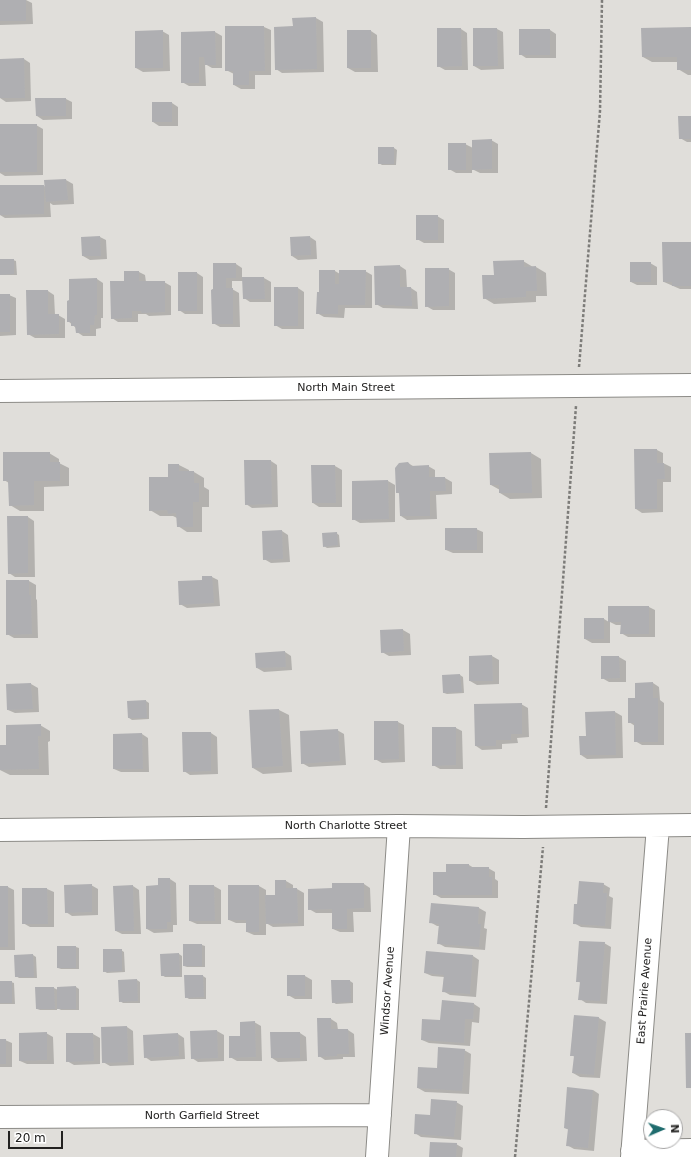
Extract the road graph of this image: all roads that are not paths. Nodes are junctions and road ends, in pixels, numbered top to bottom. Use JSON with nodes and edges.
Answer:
{"nodes":[{"id":1,"x":691,"y":385,"type":"edge"},
{"id":2,"x":0,"y":390,"type":"edge"},
{"id":3,"x":691,"y":825,"type":"edge"},
{"id":4,"x":399,"y":826,"type":"junction"},
{"id":5,"x":658,"y":826,"type":"junction"},
{"id":6,"x":0,"y":830,"type":"edge"},
{"id":7,"x":380,"y":1115,"type":"junction"},
{"id":8,"x":0,"y":1117,"type":"edge"},
{"id":9,"x":691,"y":1150,"type":"edge"},
{"id":10,"x":632,"y":1154,"type":"edge"},
{"id":11,"x":377,"y":1157,"type":"edge"}],
"edges":[{"from":1,"to":2,"type":"street","name":"North Main Street"},
{"from":3,"to":5,"type":"street","name":"North Charlotte Street"},
{"from":4,"to":5,"type":"street","name":"North Charlotte Street"},
{"from":4,"to":6,"type":"street","name":"North Charlotte Street"},
{"from":4,"to":7,"type":"street","name":"Windsor Avenue"},
{"from":5,"to":10,"type":"street","name":"East Prairie Avenue"},
{"from":7,"to":8,"type":"street","name":"North Garfield Street"},
{"from":7,"to":11,"type":"street","name":"Windsor Avenue"},
{"from":9,"to":10,"type":"street"}]}
